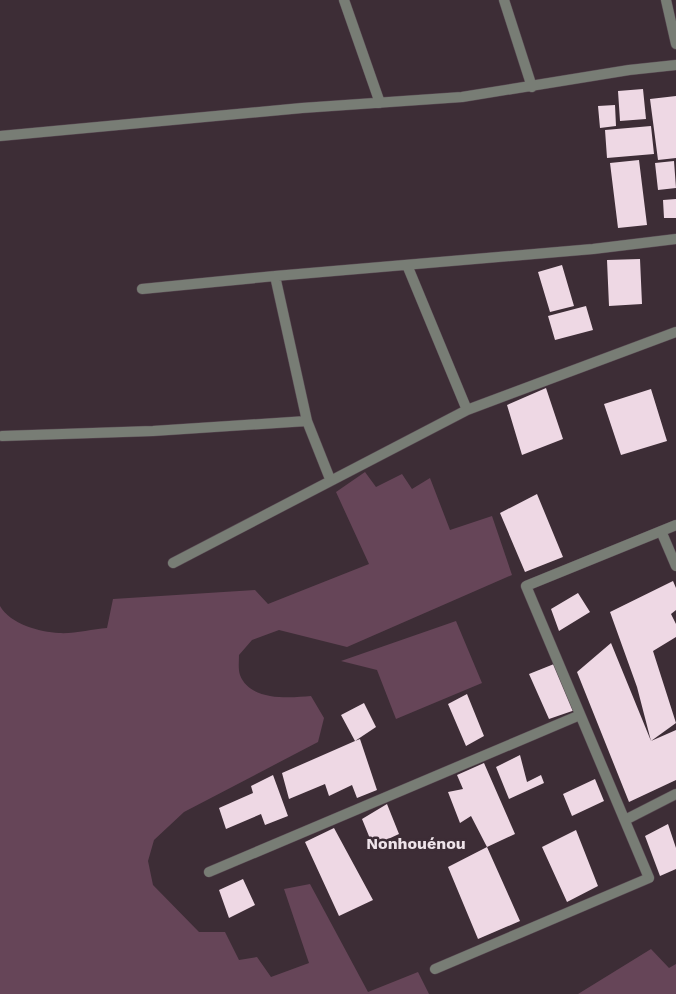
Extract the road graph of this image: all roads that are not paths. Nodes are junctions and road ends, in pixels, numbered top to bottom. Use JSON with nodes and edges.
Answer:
{"nodes":[{"id":1,"x":344,"y":0,"type":"edge"},
{"id":2,"x":504,"y":0,"type":"edge"},
{"id":3,"x":666,"y":0,"type":"edge"},
{"id":4,"x":676,"y":44,"type":"edge"},
{"id":5,"x":676,"y":65,"type":"edge"},
{"id":6,"x":532,"y":87,"type":"junction"},
{"id":7,"x":380,"y":102,"type":"junction"},
{"id":8,"x":0,"y":136,"type":"edge"},
{"id":9,"x":676,"y":239,"type":"edge"},
{"id":10,"x":407,"y":266,"type":"junction"},
{"id":11,"x":275,"y":276,"type":"junction"},
{"id":12,"x":142,"y":289,"type":"dead end"},
{"id":13,"x":676,"y":332,"type":"edge"},
{"id":14,"x":467,"y":410,"type":"junction"},
{"id":15,"x":307,"y":421,"type":"junction"},
{"id":16,"x":2,"y":436,"type":"dead end"},
{"id":17,"x":330,"y":479,"type":"junction"},
{"id":18,"x":676,"y":525,"type":"edge"},
{"id":19,"x":661,"y":531,"type":"junction"},
{"id":20,"x":172,"y":563,"type":"dead end"},
{"id":21,"x":676,"y":566,"type":"edge"},
{"id":22,"x":580,"y":715,"type":"junction"},
{"id":23,"x":676,"y":794,"type":"edge"},
{"id":24,"x":625,"y":820,"type":"junction"},
{"id":25,"x":209,"y":872,"type":"dead end"},
{"id":26,"x":434,"y":969,"type":"dead end"}],
"edges":[{"from":1,"to":7,"type":"street"},
{"from":2,"to":6,"type":"street"},
{"from":3,"to":4,"type":"street"},
{"from":5,"to":6,"type":"street"},
{"from":6,"to":7,"type":"street"},
{"from":7,"to":8,"type":"street"},
{"from":9,"to":10,"type":"street"},
{"from":10,"to":11,"type":"street"},
{"from":10,"to":14,"type":"street"},
{"from":11,"to":12,"type":"street"},
{"from":11,"to":15,"type":"street"},
{"from":13,"to":14,"type":"street"},
{"from":14,"to":17,"type":"street"},
{"from":15,"to":16,"type":"street"},
{"from":15,"to":17,"type":"street"},
{"from":17,"to":20,"type":"street"},
{"from":18,"to":19,"type":"street"},
{"from":19,"to":21,"type":"street"},
{"from":19,"to":22,"type":"street"},
{"from":22,"to":24,"type":"street"},
{"from":22,"to":25,"type":"street"},
{"from":23,"to":24,"type":"street"},
{"from":24,"to":26,"type":"street"}]}
